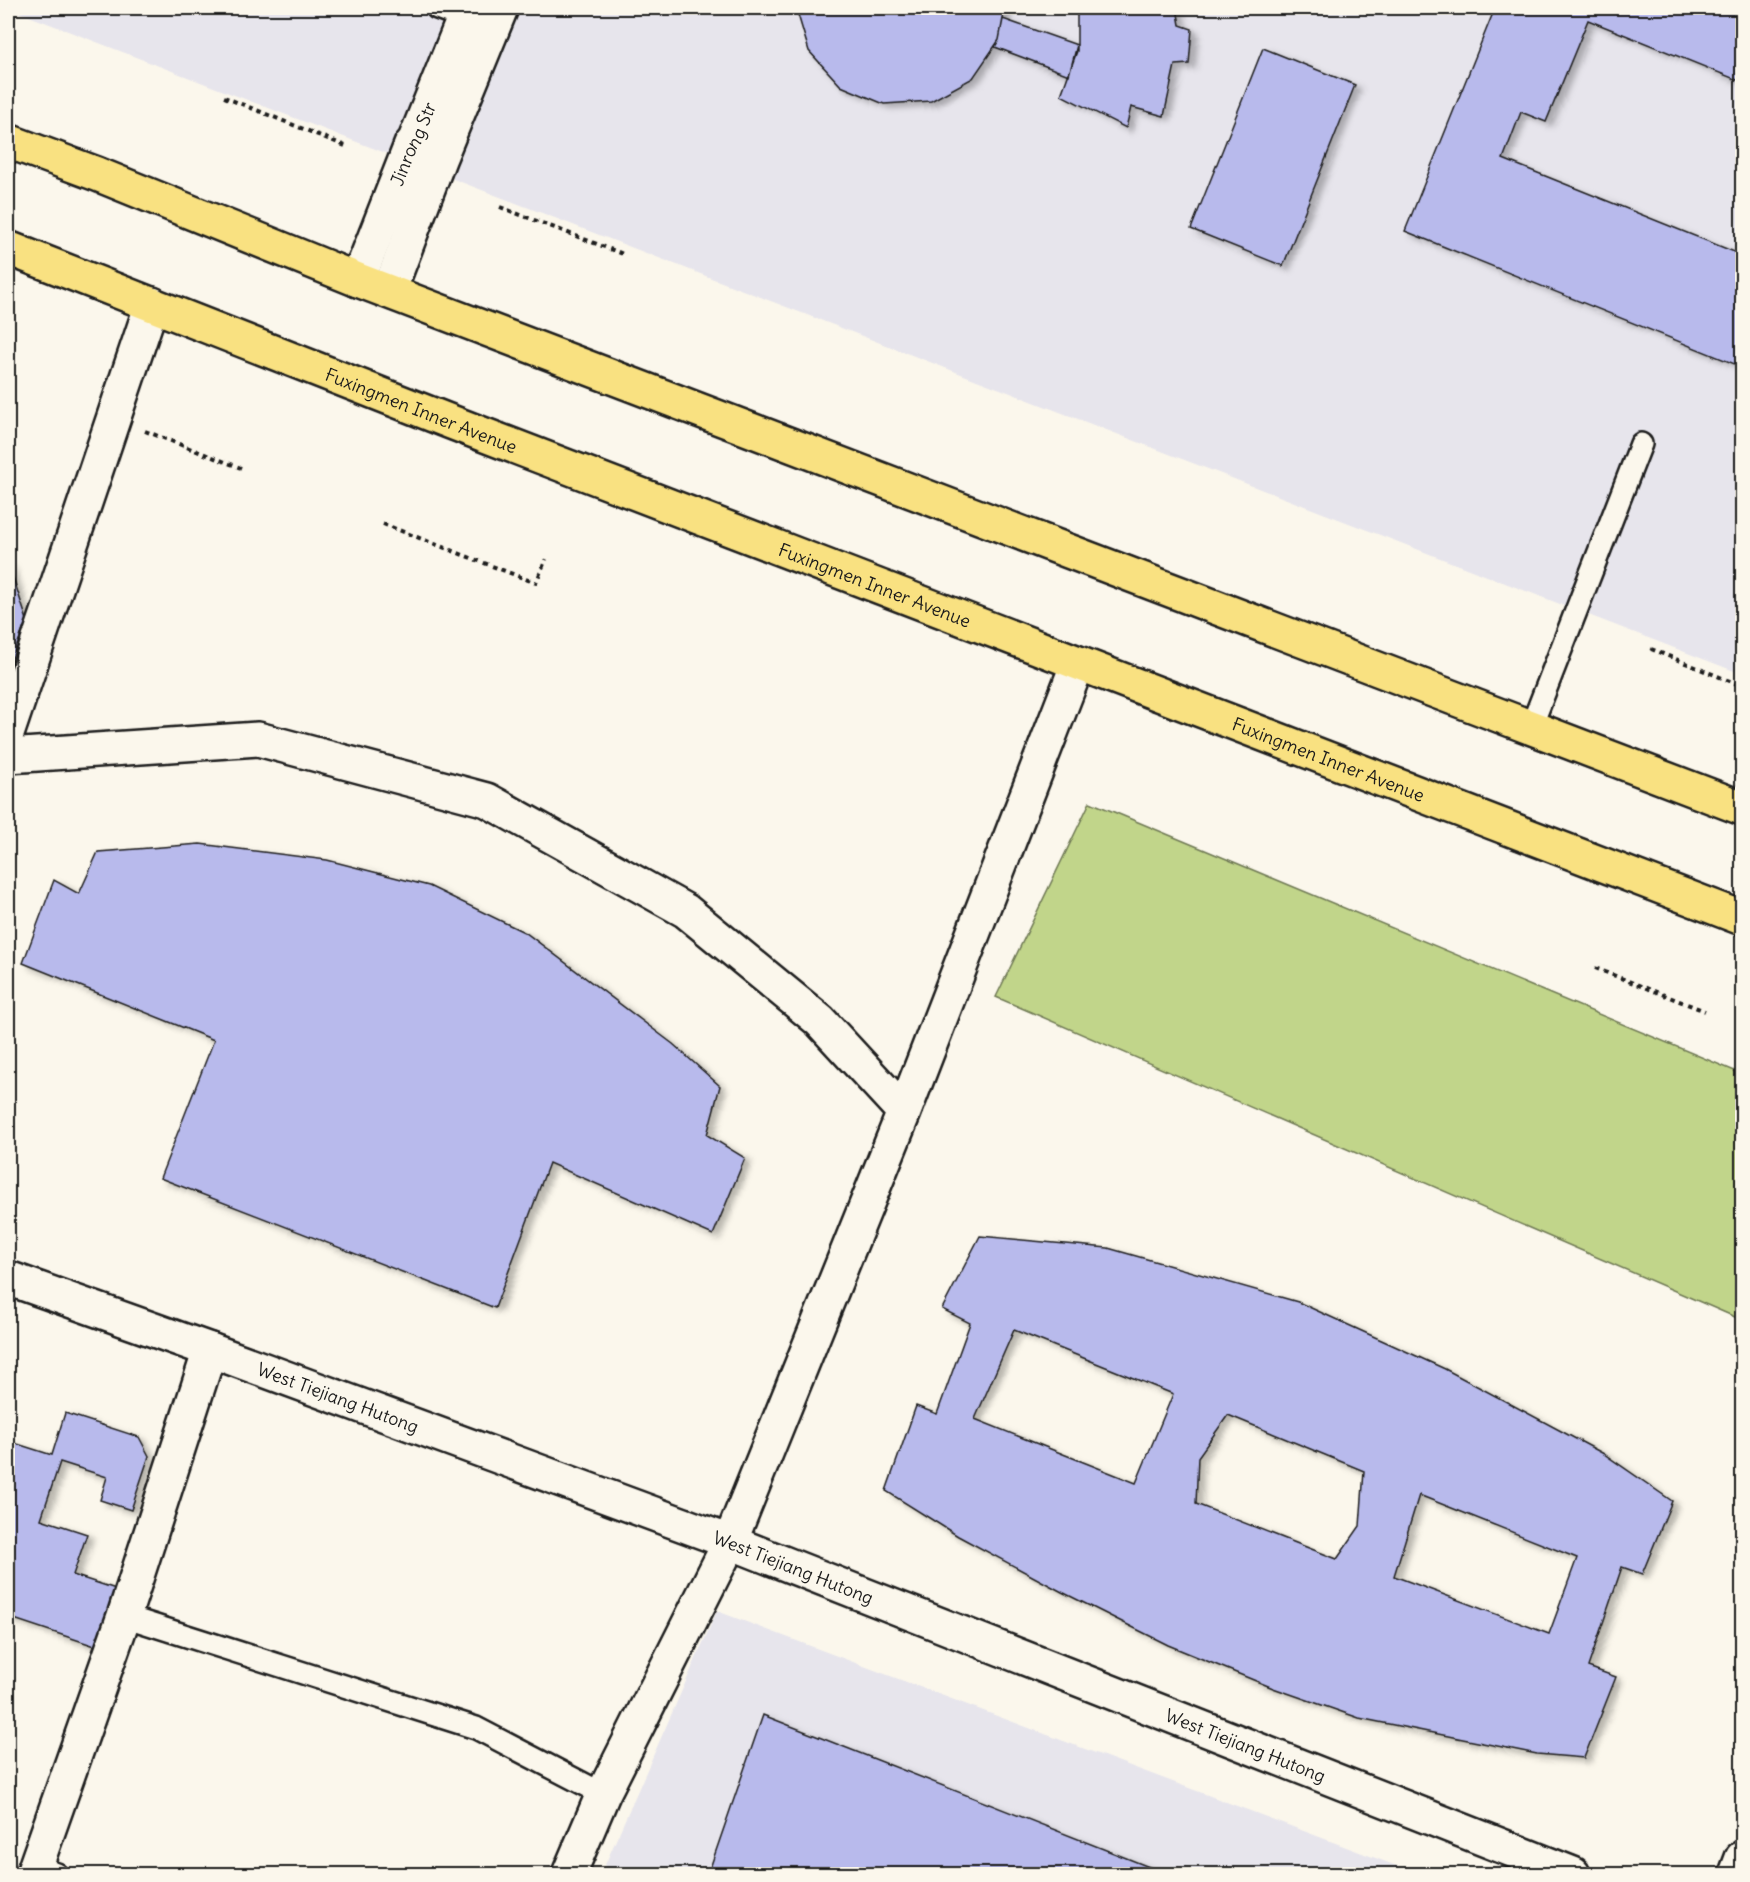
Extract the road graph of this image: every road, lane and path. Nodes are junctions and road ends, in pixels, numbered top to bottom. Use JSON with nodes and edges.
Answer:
{"nodes":[{"id":1,"x":501,"y":8,"type":"edge"},
{"id":2,"x":456,"y":11,"type":"edge"},
{"id":3,"x":224,"y":97,"type":"dead end"},
{"id":4,"x":8,"y":141,"type":"edge"},
{"id":5,"x":348,"y":147,"type":"dead end"},
{"id":6,"x":500,"y":207,"type":"dead end"},
{"id":7,"x":8,"y":249,"type":"edge"},
{"id":8,"x":623,"y":254,"type":"dead end"},
{"id":9,"x":358,"y":280,"type":"junction"},
{"id":10,"x":389,"y":291,"type":"junction"},
{"id":11,"x":152,"y":304,"type":"junction"},
{"id":12,"x":146,"y":423,"type":"dead end"},
{"id":13,"x":1641,"y":444,"type":"dead end"},
{"id":14,"x":241,"y":468,"type":"dead end"},
{"id":15,"x":383,"y":524,"type":"dead end"},
{"id":16,"x":546,"y":559,"type":"dead end"},
{"id":17,"x":1651,"y":649,"type":"dead end"},
{"id":18,"x":1078,"y":663,"type":"junction"},
{"id":19,"x":1743,"y":686,"type":"edge"},
{"id":20,"x":1531,"y":727,"type":"junction"},
{"id":21,"x":8,"y":731,"type":"edge"},
{"id":22,"x":8,"y":756,"type":"edge"},
{"id":23,"x":1743,"y":808,"type":"edge"},
{"id":24,"x":1743,"y":918,"type":"edge"},
{"id":25,"x":1595,"y":968,"type":"dead end"},
{"id":26,"x":1705,"y":1011,"type":"dead end"},
{"id":27,"x":904,"y":1112,"type":"junction"},
{"id":28,"x":8,"y":1278,"type":"edge"},
{"id":29,"x":210,"y":1350,"type":"junction"},
{"id":30,"x":730,"y":1542,"type":"junction"},
{"id":31,"x":124,"y":1616,"type":"junction"},
{"id":32,"x":603,"y":1794,"type":"junction"},
{"id":33,"x":1743,"y":1858,"type":"edge"},
{"id":34,"x":42,"y":1872,"type":"edge"},
{"id":35,"x":569,"y":1875,"type":"edge"},
{"id":36,"x":1573,"y":1875,"type":"edge"},
{"id":37,"x":1736,"y":1875,"type":"edge"}],
"edges":[{"from":1,"to":10,"type":"street"},
{"from":2,"to":9,"type":"street","name":"Jinrong Str"},
{"from":3,"to":5,"type":"path"},
{"from":4,"to":9,"type":"highway"},
{"from":6,"to":8,"type":"path"},
{"from":7,"to":11,"type":"highway","name":"Fuxingmen Inner Avenue"},
{"from":9,"to":10,"type":"highway"},
{"from":10,"to":20,"type":"highway"},
{"from":11,"to":18,"type":"highway","name":"Fuxingmen Inner Avenue"},
{"from":11,"to":21,"type":"street"},
{"from":12,"to":14,"type":"path"},
{"from":13,"to":20,"type":"lane"},
{"from":15,"to":16,"type":"path"},
{"from":17,"to":19,"type":"path"},
{"from":18,"to":24,"type":"highway","name":"Fuxingmen Inner Avenue"},
{"from":18,"to":27,"type":"street"},
{"from":20,"to":23,"type":"highway"},
{"from":22,"to":27,"type":"street"},
{"from":25,"to":26,"type":"path"},
{"from":27,"to":30,"type":"street"},
{"from":28,"to":29,"type":"street","name":"West Tiejiang Hutong"},
{"from":29,"to":30,"type":"street","name":"West Tiejiang Hutong"},
{"from":29,"to":31,"type":"street"},
{"from":30,"to":32,"type":"street"},
{"from":30,"to":36,"type":"street","name":"West Tiejiang Hutong"},
{"from":31,"to":32,"type":"lane"},
{"from":31,"to":34,"type":"street"},
{"from":32,"to":35,"type":"street"},
{"from":33,"to":37,"type":"street"}]}
